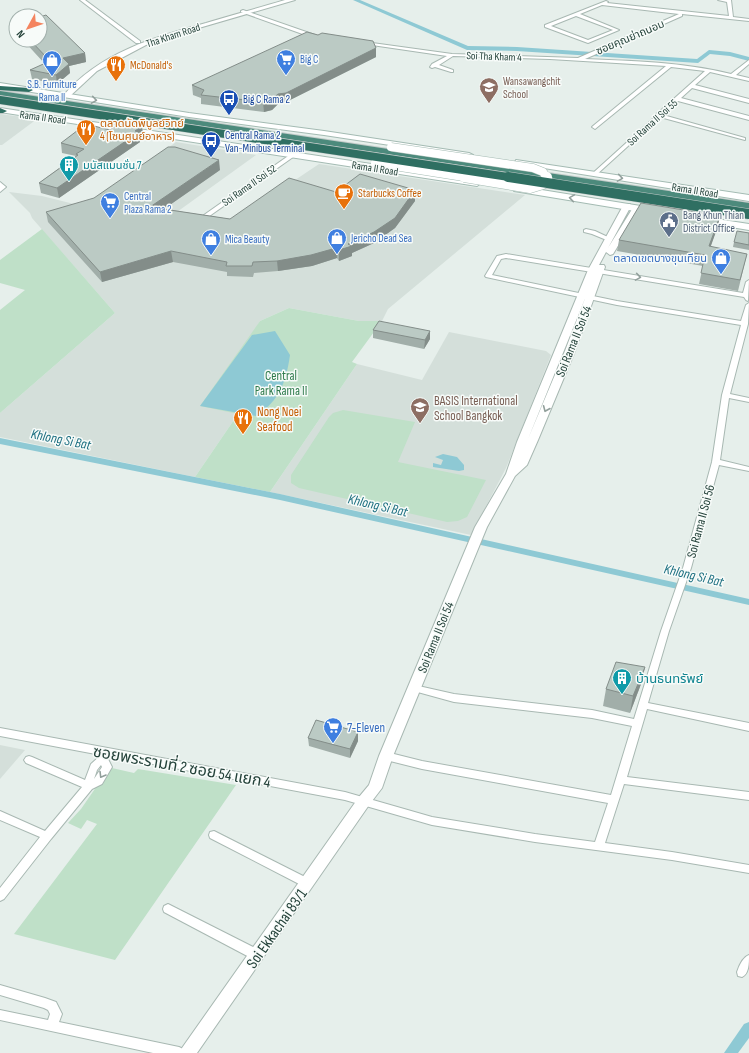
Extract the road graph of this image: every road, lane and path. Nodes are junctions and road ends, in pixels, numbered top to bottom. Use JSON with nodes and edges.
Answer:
{"nodes":[{"id":1,"x":82,"y":0,"type":"edge"},
{"id":2,"x":279,"y":0,"type":"edge"},
{"id":3,"x":292,"y":0,"type":"edge"},
{"id":4,"x":611,"y":0,"type":"edge"},
{"id":5,"x":720,"y":0,"type":"edge"},
{"id":6,"x":729,"y":0,"type":"edge"},
{"id":7,"x":601,"y":4,"type":"junction"},
{"id":8,"x":667,"y":11,"type":"junction"},
{"id":9,"x":245,"y":12,"type":"junction"},
{"id":10,"x":575,"y":14,"type":"junction"},
{"id":11,"x":680,"y":15,"type":"dead end"},
{"id":12,"x":731,"y":18,"type":"junction"},
{"id":13,"x":749,"y":20,"type":"edge"},
{"id":14,"x":641,"y":32,"type":"junction"},
{"id":15,"x":602,"y":36,"type":"junction"},
{"id":16,"x":321,"y":37,"type":"edge"},
{"id":17,"x":138,"y":42,"type":"junction"},
{"id":18,"x":357,"y":42,"type":"edge"},
{"id":19,"x":618,"y":42,"type":"junction"},
{"id":20,"x":452,"y":55,"type":"junction"},
{"id":21,"x":579,"y":59,"type":"junction"},
{"id":22,"x":748,"y":61,"type":"edge"},
{"id":23,"x":670,"y":65,"type":"junction"},
{"id":24,"x":709,"y":70,"type":"junction"},
{"id":25,"x":451,"y":71,"type":"dead end"},
{"id":26,"x":732,"y":76,"type":"junction"},
{"id":27,"x":83,"y":77,"type":"junction"},
{"id":28,"x":749,"y":80,"type":"edge"},
{"id":29,"x":691,"y":86,"type":"junction"},
{"id":30,"x":0,"y":88,"type":"edge"},
{"id":31,"x":0,"y":94,"type":"edge"},
{"id":32,"x":63,"y":95,"type":"junction"},
{"id":33,"x":20,"y":96,"type":"junction"},
{"id":34,"x":677,"y":99,"type":"junction"},
{"id":35,"x":749,"y":101,"type":"edge"},
{"id":36,"x":1,"y":106,"type":"edge"},
{"id":37,"x":658,"y":115,"type":"junction"},
{"id":38,"x":208,"y":118,"type":"junction"},
{"id":39,"x":749,"y":118,"type":"edge"},
{"id":40,"x":595,"y":127,"type":"dead end"},
{"id":41,"x":743,"y":139,"type":"dead end"},
{"id":42,"x":204,"y":140,"type":"junction"},
{"id":43,"x":293,"y":155,"type":"junction"},
{"id":44,"x":595,"y":174,"type":"junction"},
{"id":45,"x":0,"y":184,"type":"edge"},
{"id":46,"x":0,"y":190,"type":"edge"},
{"id":47,"x":749,"y":198,"type":"edge"},
{"id":48,"x":627,"y":206,"type":"junction"},
{"id":49,"x":749,"y":207,"type":"edge"},
{"id":50,"x":637,"y":208,"type":"junction"},
{"id":51,"x":664,"y":212,"type":"edge"},
{"id":52,"x":749,"y":214,"type":"edge"},
{"id":53,"x":206,"y":216,"type":"edge"},
{"id":54,"x":749,"y":218,"type":"edge"},
{"id":55,"x":696,"y":219,"type":"edge"},
{"id":56,"x":749,"y":227,"type":"edge"},
{"id":57,"x":586,"y":231,"type":"dead end"},
{"id":58,"x":609,"y":239,"type":"junction"},
{"id":59,"x":596,"y":270,"type":"junction"},
{"id":60,"x":749,"y":282,"type":"edge"},
{"id":61,"x":587,"y":296,"type":"junction"},
{"id":62,"x":748,"y":298,"type":"edge"},
{"id":63,"x":749,"y":305,"type":"edge"},
{"id":64,"x":745,"y":324,"type":"junction"},
{"id":65,"x":543,"y":389,"type":"junction"},
{"id":66,"x":553,"y":391,"type":"junction"},
{"id":67,"x":726,"y":395,"type":"junction"},
{"id":68,"x":749,"y":400,"type":"edge"},
{"id":69,"x":716,"y":462,"type":"junction"},
{"id":70,"x":749,"y":469,"type":"edge"},
{"id":71,"x":511,"y":474,"type":"junction"},
{"id":72,"x":414,"y":688,"type":"junction"},
{"id":73,"x":643,"y":705,"type":"junction"},
{"id":74,"x":637,"y":723,"type":"junction"},
{"id":75,"x":749,"y":727,"type":"edge"},
{"id":76,"x":0,"y":732,"type":"edge"},
{"id":77,"x":105,"y":756,"type":"junction"},
{"id":78,"x":386,"y":756,"type":"junction"},
{"id":79,"x":29,"y":760,"type":"dead end"},
{"id":80,"x":621,"y":780,"type":"junction"},
{"id":81,"x":89,"y":786,"type":"junction"},
{"id":82,"x":749,"y":796,"type":"edge"},
{"id":83,"x":614,"y":800,"type":"junction"},
{"id":84,"x":364,"y":801,"type":"junction"},
{"id":85,"x":0,"y":815,"type":"edge"},
{"id":86,"x":214,"y":835,"type":"dead end"},
{"id":87,"x":46,"y":836,"type":"junction"},
{"id":88,"x":599,"y":846,"type":"junction"},
{"id":89,"x":749,"y":869,"type":"edge"},
{"id":90,"x":307,"y":883,"type":"junction"},
{"id":91,"x":1,"y":894,"type":"edge"},
{"id":92,"x":168,"y":909,"type":"dead end"},
{"id":93,"x":257,"y":955,"type":"junction"},
{"id":94,"x":749,"y":960,"type":"edge"},
{"id":95,"x":742,"y":972,"type":"dead end"},
{"id":96,"x":0,"y":990,"type":"edge"},
{"id":97,"x":0,"y":1015,"type":"edge"},
{"id":98,"x":52,"y":1026,"type":"junction"},
{"id":99,"x":179,"y":1053,"type":"edge"},
{"id":100,"x":188,"y":1053,"type":"edge"}],
"edges":[{"from":1,"to":17,"type":"street"},
{"from":2,"to":9,"type":"street","name":"Tha Kham Road"},
{"from":3,"to":9,"type":"street","name":"Tha Kham Road"},
{"from":4,"to":7,"type":"street"},
{"from":5,"to":6,"type":"street"},
{"from":6,"to":12,"type":"street"},
{"from":7,"to":8,"type":"street"},
{"from":7,"to":10,"type":"street"},
{"from":8,"to":12,"type":"street"},
{"from":8,"to":14,"type":"street"},
{"from":9,"to":16,"type":"street"},
{"from":9,"to":17,"type":"street","name":"Tha Kham Road"},
{"from":9,"to":27,"type":"street","name":"Tha Kham Road"},
{"from":10,"to":15,"type":"street"},
{"from":10,"to":15,"type":"street"},
{"from":11,"to":14,"type":"street","name":"ซอยคุณย่าถนอม"},
{"from":12,"to":13,"type":"street"},
{"from":14,"to":19,"type":"street","name":"ซอยคุณย่าถนอม"},
{"from":15,"to":19,"type":"street"},
{"from":17,"to":27,"type":"street","name":"Tha Kham Road"},
{"from":18,"to":20,"type":"street","name":"Soi Tha Kham 4"},
{"from":19,"to":21,"type":"street","name":"ซอยคุณย่าถนอม"},
{"from":20,"to":21,"type":"street","name":"Soi Tha Kham 4"},
{"from":20,"to":25,"type":"street"},
{"from":21,"to":23,"type":"street","name":"Soi Tha Kham 4"},
{"from":22,"to":26,"type":"street"},
{"from":23,"to":24,"type":"street","name":"Soi Tha Kham 4"},
{"from":23,"to":40,"type":"street"},
{"from":24,"to":26,"type":"street","name":"Soi Tha Kham 4"},
{"from":24,"to":29,"type":"street","name":"Soi Rama II Soi 55"},
{"from":26,"to":28,"type":"street","name":"Soi Tha Kham 4"},
{"from":27,"to":32,"type":"street","name":"Tha Kham Road"},
{"from":29,"to":34,"type":"street","name":"Soi Rama II Soi 55"},
{"from":29,"to":35,"type":"street"},
{"from":30,"to":32,"type":"main road","name":"Rama II Road"},
{"from":30,"to":33,"type":"highway"},
{"from":31,"to":33,"type":"highway","name":"Rama II Road"},
{"from":31,"to":49,"type":"highway"},
{"from":32,"to":38,"type":"main road","name":"Rama II Road","one_way":true},
{"from":33,"to":49,"type":"highway","name":"Rama II Road"},
{"from":34,"to":37,"type":"street","name":"Soi Rama II Soi 55"},
{"from":34,"to":39,"type":"street"},
{"from":36,"to":42,"type":"main road","name":"Rama II Road"},
{"from":36,"to":52,"type":"highway","bridge":true},
{"from":36,"to":54,"type":"highway","name":"Rama II Road"},
{"from":37,"to":41,"type":"street"},
{"from":37,"to":44,"type":"street","name":"Soi Rama II Soi 55"},
{"from":38,"to":42,"type":"main road","bridge":true},
{"from":38,"to":44,"type":"main road","name":"Rama II Road"},
{"from":42,"to":43,"type":"main road","name":"Rama II Road"},
{"from":48,"to":43,"type":"main road","name":"Rama II Road","one_way":true},
{"from":43,"to":53,"type":"street","name":"Soi Rama II Soi 52"},
{"from":44,"to":47,"type":"main road","name":"Rama II Road","one_way":true},
{"from":45,"to":46,"type":"street"},
{"from":48,"to":50,"type":"main road","name":"Rama II Road"},
{"from":48,"to":58,"type":"street","name":"Soi Rama II Soi 54"},
{"from":50,"to":51,"type":"main road","name":"Rama II Road"},
{"from":50,"to":59,"type":"street","name":"Soi Rama II Soi 54"},
{"from":55,"to":56,"type":"main road"},
{"from":57,"to":58,"type":"street"},
{"from":58,"to":59,"type":"street","name":"Soi Rama II Soi 54"},
{"from":59,"to":61,"type":"street","name":"Soi Rama II Soi 54"},
{"from":59,"to":61,"type":"street"},
{"from":59,"to":62,"type":"street","one_way":true},
{"from":60,"to":62,"type":"street"},
{"from":61,"to":64,"type":"street"},
{"from":61,"to":65,"type":"street","name":"Soi Rama II Soi 54"},
{"from":61,"to":66,"type":"street","name":"Soi Rama II Soi 54"},
{"from":63,"to":64,"type":"street","name":"Soi Rama II Soi 56"},
{"from":64,"to":67,"type":"street","name":"Soi Rama II Soi 56"},
{"from":65,"to":66,"type":"street"},
{"from":65,"to":71,"type":"street","name":"Soi Rama II Soi 54"},
{"from":66,"to":71,"type":"street","name":"Soi Rama II Soi 54","one_way":true},
{"from":67,"to":68,"type":"street"},
{"from":67,"to":69,"type":"street","name":"Soi Rama II Soi 56"},
{"from":69,"to":70,"type":"street"},
{"from":69,"to":73,"type":"street","name":"Soi Rama II Soi 56"},
{"from":71,"to":72,"type":"street","name":"Soi Rama II Soi 54"},
{"from":72,"to":74,"type":"street"},
{"from":72,"to":78,"type":"street","name":"Soi Rama II Soi 54"},
{"from":73,"to":74,"type":"street","name":"Soi Rama II Soi 56"},
{"from":73,"to":75,"type":"street"},
{"from":74,"to":80,"type":"street","name":"Soi Rama II Soi 56"},
{"from":76,"to":77,"type":"street","name":"ซอยพระรามที่ 2 ซอย 54 แยก 4"},
{"from":77,"to":81,"type":"street"},
{"from":77,"to":84,"type":"street","name":"ซอยพระรามที่ 2 ซอย 54 แยก 4"},
{"from":78,"to":83,"type":"street"},
{"from":78,"to":84,"type":"street","name":"Soi Rama II Soi 54"},
{"from":79,"to":81,"type":"street"},
{"from":80,"to":82,"type":"street"},
{"from":80,"to":83,"type":"street","name":"Soi Rama II Soi 56"},
{"from":81,"to":87,"type":"street"},
{"from":83,"to":88,"type":"street","name":"Soi Rama II Soi 56"},
{"from":84,"to":88,"type":"street","name":"ซอยพระรามที่ 2 ซอย 54 แยก 4"},
{"from":84,"to":90,"type":"street","name":"Soi Ekkachai 83/1"},
{"from":85,"to":87,"type":"street"},
{"from":86,"to":90,"type":"street"},
{"from":87,"to":91,"type":"street"},
{"from":88,"to":89,"type":"street","name":"ซอยพระรามที่ 2 ซอย 54 แยก 4"},
{"from":90,"to":93,"type":"street","name":"Soi Ekkachai 83/1"},
{"from":92,"to":93,"type":"street"},
{"from":93,"to":100,"type":"street","name":"Soi Ekkachai 83/1"},
{"from":94,"to":95,"type":"street"},
{"from":96,"to":98,"type":"street"},
{"from":97,"to":98,"type":"street"},
{"from":98,"to":99,"type":"street"}]}
